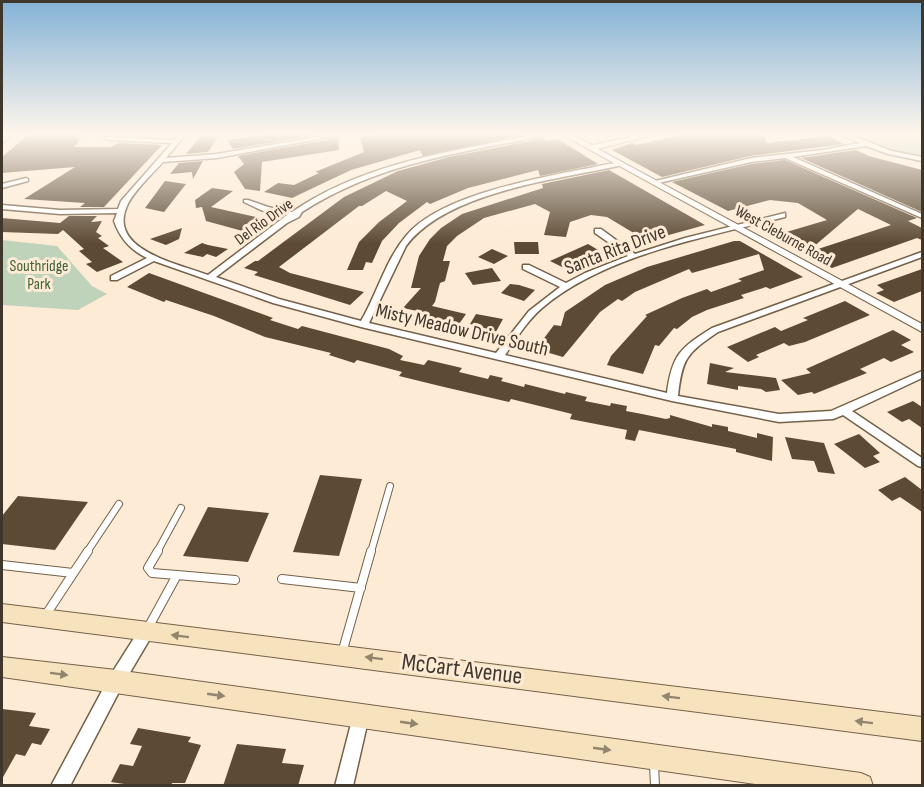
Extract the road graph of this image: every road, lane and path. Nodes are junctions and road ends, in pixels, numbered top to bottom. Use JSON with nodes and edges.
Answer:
{"nodes":[{"id":1,"x":153,"y":171,"type":"edge"},
{"id":2,"x":381,"y":171,"type":"edge"},
{"id":3,"x":590,"y":171,"type":"edge"},
{"id":4,"x":633,"y":171,"type":"edge"},
{"id":5,"x":700,"y":171,"type":"edge"},
{"id":6,"x":817,"y":171,"type":"edge"},
{"id":7,"x":26,"y":180,"type":"dead end"},
{"id":8,"x":654,"y":182,"type":"junction"},
{"id":9,"x":2,"y":186,"type":"edge"},
{"id":10,"x":246,"y":201,"type":"dead end"},
{"id":11,"x":2,"y":207,"type":"edge"},
{"id":12,"x":120,"y":211,"type":"junction"},
{"id":13,"x":296,"y":215,"type":"junction"},
{"id":14,"x":782,"y":215,"type":"dead end"},
{"id":15,"x":922,"y":216,"type":"edge"},
{"id":16,"x":736,"y":227,"type":"junction"},
{"id":17,"x":598,"y":231,"type":"dead end"},
{"id":18,"x":922,"y":254,"type":"edge"},
{"id":19,"x":636,"y":257,"type":"junction"},
{"id":20,"x":153,"y":258,"type":"junction"},
{"id":21,"x":526,"y":267,"type":"dead end"},
{"id":22,"x":114,"y":278,"type":"dead end"},
{"id":23,"x":209,"y":278,"type":"junction"},
{"id":24,"x":839,"y":284,"type":"junction"},
{"id":25,"x":565,"y":286,"type":"junction"},
{"id":26,"x":364,"y":326,"type":"junction"},
{"id":27,"x":922,"y":329,"type":"edge"},
{"id":28,"x":498,"y":358,"type":"junction"},
{"id":29,"x":922,"y":374,"type":"edge"},
{"id":30,"x":672,"y":398,"type":"junction"},
{"id":31,"x":845,"y":411,"type":"junction"},
{"id":32,"x":922,"y":464,"type":"edge"},
{"id":33,"x":390,"y":486,"type":"dead end"},
{"id":34,"x":119,"y":504,"type":"dead end"},
{"id":35,"x":182,"y":508,"type":"dead end"},
{"id":36,"x":2,"y":565,"type":"edge"},
{"id":37,"x":73,"y":573,"type":"junction"},
{"id":38,"x":177,"y":575,"type":"junction"},
{"id":39,"x":282,"y":579,"type":"dead end"},
{"id":40,"x":235,"y":580,"type":"dead end"},
{"id":41,"x":361,"y":588,"type":"junction"},
{"id":42,"x":2,"y":613,"type":"edge"},
{"id":43,"x":44,"y":618,"type":"junction"},
{"id":44,"x":146,"y":632,"type":"junction"},
{"id":45,"x":342,"y":654,"type":"junction"},
{"id":46,"x":2,"y":666,"type":"edge"},
{"id":47,"x":116,"y":681,"type":"junction"},
{"id":48,"x":361,"y":716,"type":"junction"},
{"id":49,"x":922,"y":729,"type":"edge"},
{"id":50,"x":654,"y":757,"type":"junction"},
{"id":51,"x":781,"y":780,"type":"edge"},
{"id":52,"x":60,"y":786,"type":"edge"},
{"id":53,"x":344,"y":786,"type":"edge"},
{"id":54,"x":655,"y":786,"type":"edge"},
{"id":55,"x":861,"y":786,"type":"edge"}],
"edges":[{"from":1,"to":12,"type":"street"},
{"from":2,"to":13,"type":"street","name":"Del Rio Drive"},
{"from":3,"to":26,"type":"street"},
{"from":4,"to":8,"type":"street","name":"West Cleburne Road"},
{"from":5,"to":8,"type":"street"},
{"from":6,"to":15,"type":"street"},
{"from":7,"to":9,"type":"street"},
{"from":8,"to":16,"type":"street","name":"West Cleburne Road"},
{"from":10,"to":13,"type":"street"},
{"from":11,"to":12,"type":"street"},
{"from":12,"to":20,"type":"street","name":"Misty Meadow Drive South"},
{"from":13,"to":23,"type":"street","name":"Del Rio Drive"},
{"from":14,"to":16,"type":"street","name":"Santa Rita Drive"},
{"from":16,"to":19,"type":"street","name":"Santa Rita Drive"},
{"from":16,"to":24,"type":"street","name":"West Cleburne Road"},
{"from":17,"to":19,"type":"street"},
{"from":18,"to":24,"type":"street"},
{"from":19,"to":25,"type":"street","name":"Santa Rita Drive"},
{"from":20,"to":22,"type":"street"},
{"from":20,"to":23,"type":"street","name":"Misty Meadow Drive South"},
{"from":21,"to":25,"type":"street"},
{"from":23,"to":26,"type":"street","name":"Misty Meadow Drive South"},
{"from":24,"to":27,"type":"street","name":"West Cleburne Road"},
{"from":24,"to":30,"type":"street"},
{"from":25,"to":28,"type":"street","name":"Santa Rita Drive"},
{"from":26,"to":28,"type":"street","name":"Misty Meadow Drive South"},
{"from":28,"to":30,"type":"street","name":"Misty Meadow Drive South"},
{"from":29,"to":31,"type":"street","name":"Misty Meadow Drive South"},
{"from":30,"to":31,"type":"street","name":"Misty Meadow Drive South"},
{"from":31,"to":32,"type":"street"},
{"from":33,"to":41,"type":"lane"},
{"from":34,"to":37,"type":"lane"},
{"from":35,"to":38,"type":"lane"},
{"from":36,"to":37,"type":"lane"},
{"from":37,"to":43,"type":"lane"},
{"from":38,"to":40,"type":"lane"},
{"from":38,"to":44,"type":"lane"},
{"from":39,"to":41,"type":"lane"},
{"from":41,"to":45,"type":"lane"},
{"from":42,"to":43,"type":"main road","name":"McCart Avenue"},
{"from":43,"to":44,"type":"main road","name":"McCart Avenue"},
{"from":45,"to":44,"type":"main road","name":"McCart Avenue","one_way":true},
{"from":44,"to":47,"type":"street"},
{"from":49,"to":45,"type":"main road","name":"McCart Avenue","one_way":true},
{"from":46,"to":47,"type":"main road","one_way":true},
{"from":47,"to":48,"type":"main road","one_way":true},
{"from":47,"to":52,"type":"street"},
{"from":48,"to":50,"type":"main road","one_way":true},
{"from":48,"to":53,"type":"street"},
{"from":50,"to":51,"type":"main road"},
{"from":50,"to":54,"type":"lane"},
{"from":51,"to":55,"type":"main road"}]}
